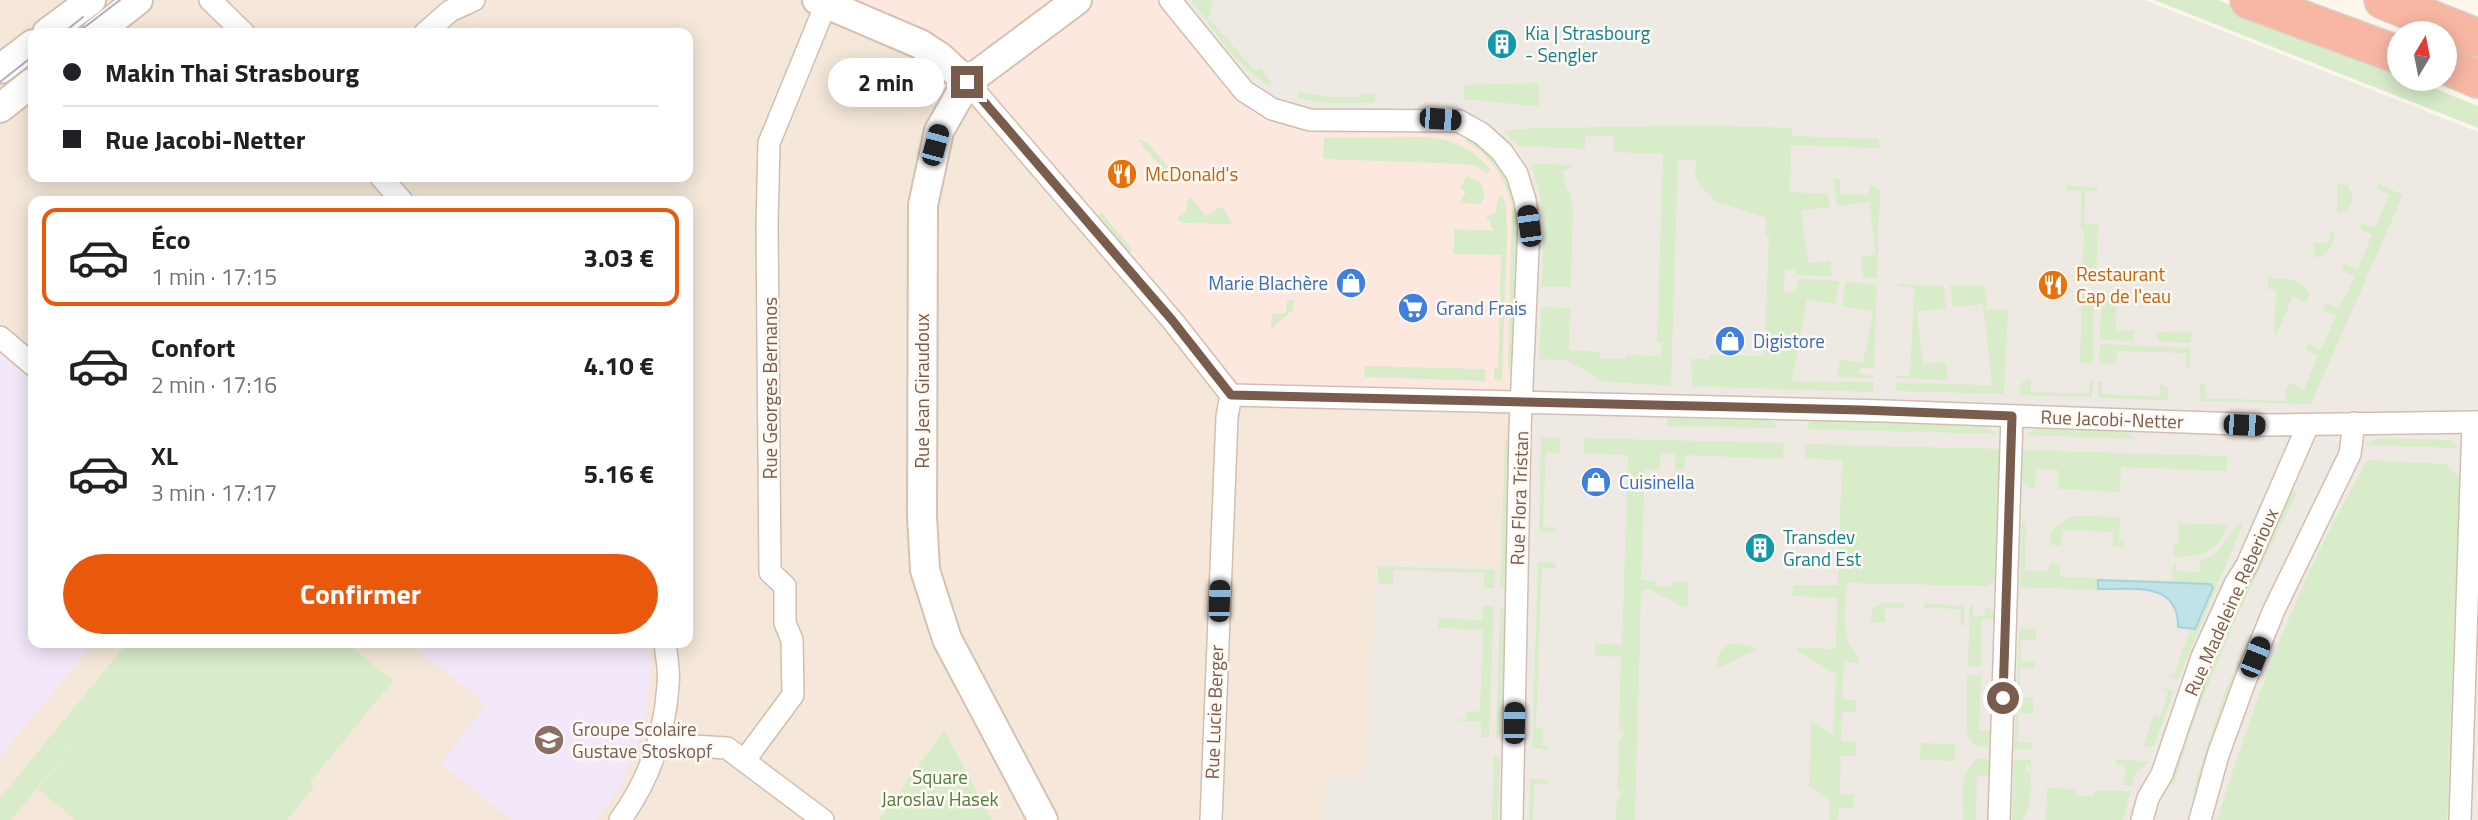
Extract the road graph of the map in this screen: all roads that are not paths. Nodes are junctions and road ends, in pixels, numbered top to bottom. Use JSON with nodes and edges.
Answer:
{"nodes":[{"id":1,"x":91,"y":0,"type":"edge"},
{"id":2,"x":138,"y":0,"type":"edge"},
{"id":3,"x":210,"y":0,"type":"edge"},
{"id":4,"x":474,"y":0,"type":"edge"},
{"id":5,"x":1077,"y":0,"type":"edge"},
{"id":6,"x":1170,"y":0,"type":"edge"},
{"id":7,"x":2249,"y":0,"type":"edge"},
{"id":8,"x":2288,"y":0,"type":"edge"},
{"id":9,"x":2382,"y":0,"type":"edge"},
{"id":10,"x":2418,"y":0,"type":"edge"},
{"id":11,"x":822,"y":1,"type":"edge"},
{"id":12,"x":54,"y":28,"type":"edge"},
{"id":13,"x":102,"y":28,"type":"edge"},
{"id":14,"x":239,"y":28,"type":"edge"},
{"id":15,"x":431,"y":28,"type":"edge"},
{"id":16,"x":2478,"y":30,"type":"edge"},
{"id":17,"x":2478,"y":38,"type":"edge"},
{"id":18,"x":2387,"y":41,"type":"edge"},
{"id":19,"x":28,"y":48,"type":"edge"},
{"id":20,"x":2387,"y":51,"type":"edge"},
{"id":21,"x":0,"y":69,"type":"edge"},
{"id":22,"x":2457,"y":71,"type":"edge"},
{"id":23,"x":2457,"y":75,"type":"edge"},
{"id":24,"x":2478,"y":81,"type":"edge"},
{"id":25,"x":967,"y":82,"type":"junction"},
{"id":26,"x":28,"y":86,"type":"edge"},
{"id":27,"x":0,"y":108,"type":"edge"},
{"id":28,"x":385,"y":182,"type":"edge"},
{"id":29,"x":398,"y":196,"type":"edge"},
{"id":30,"x":0,"y":337,"type":"edge"},
{"id":31,"x":28,"y":361,"type":"edge"},
{"id":32,"x":1231,"y":395,"type":"junction"},
{"id":33,"x":1523,"y":403,"type":"junction"},
{"id":34,"x":2012,"y":416,"type":"junction"},
{"id":35,"x":2475,"y":422,"type":"edge"},
{"id":36,"x":2354,"y":424,"type":"junction"},
{"id":37,"x":2308,"y":425,"type":"junction"},
{"id":38,"x":665,"y":648,"type":"edge"},
{"id":39,"x":659,"y":744,"type":"junction"},
{"id":40,"x":744,"y":761,"type":"junction"},
{"id":41,"x":620,"y":820,"type":"edge"},
{"id":42,"x":823,"y":820,"type":"edge"},
{"id":43,"x":1043,"y":820,"type":"edge"},
{"id":44,"x":1211,"y":820,"type":"edge"},
{"id":45,"x":1512,"y":820,"type":"edge"},
{"id":46,"x":1999,"y":820,"type":"edge"},
{"id":47,"x":2142,"y":820,"type":"edge"},
{"id":48,"x":2200,"y":820,"type":"edge"},
{"id":49,"x":2460,"y":820,"type":"edge"}],
"edges":[{"from":1,"to":12,"type":"street"},
{"from":2,"to":13,"type":"street"},
{"from":3,"to":14,"type":"street"},
{"from":4,"to":15,"type":"street"},
{"from":5,"to":25,"type":"street","name":"Rue Jean Giraudoux"},
{"from":6,"to":33,"type":"street","name":"Rue Flora Tristan"},
{"from":7,"to":20,"type":"highway"},
{"from":8,"to":18,"type":"highway"},
{"from":9,"to":17,"type":"highway"},
{"from":10,"to":16,"type":"highway"},
{"from":11,"to":25,"type":"street"},
{"from":11,"to":40,"type":"street","name":"Rue Georges Bernanos"},
{"from":19,"to":21,"type":"street"},
{"from":22,"to":24,"type":"highway"},
{"from":23,"to":24,"type":"highway"},
{"from":25,"to":32,"type":"street"},
{"from":25,"to":43,"type":"street","name":"Rue Jean Giraudoux"},
{"from":26,"to":27,"type":"street"},
{"from":28,"to":29,"type":"street"},
{"from":30,"to":31,"type":"street"},
{"from":32,"to":33,"type":"street","name":"Rue Jacobi-Netter"},
{"from":32,"to":44,"type":"street","name":"Rue Lucie Berger"},
{"from":33,"to":34,"type":"street","name":"Rue Jacobi-Netter"},
{"from":33,"to":45,"type":"street","name":"Rue Flora Tristan"},
{"from":34,"to":37,"type":"street","name":"Rue Jacobi-Netter"},
{"from":34,"to":46,"type":"street"},
{"from":35,"to":36,"type":"street","name":"Rue Jacobi-Netter"},
{"from":35,"to":49,"type":"street"},
{"from":36,"to":37,"type":"street","name":"Rue Jacobi-Netter"},
{"from":36,"to":48,"type":"street"},
{"from":37,"to":47,"type":"street","name":"Rue Madeleine Reberioux"},
{"from":38,"to":39,"type":"street"},
{"from":39,"to":40,"type":"street"},
{"from":39,"to":41,"type":"street"},
{"from":40,"to":42,"type":"street"}]}
